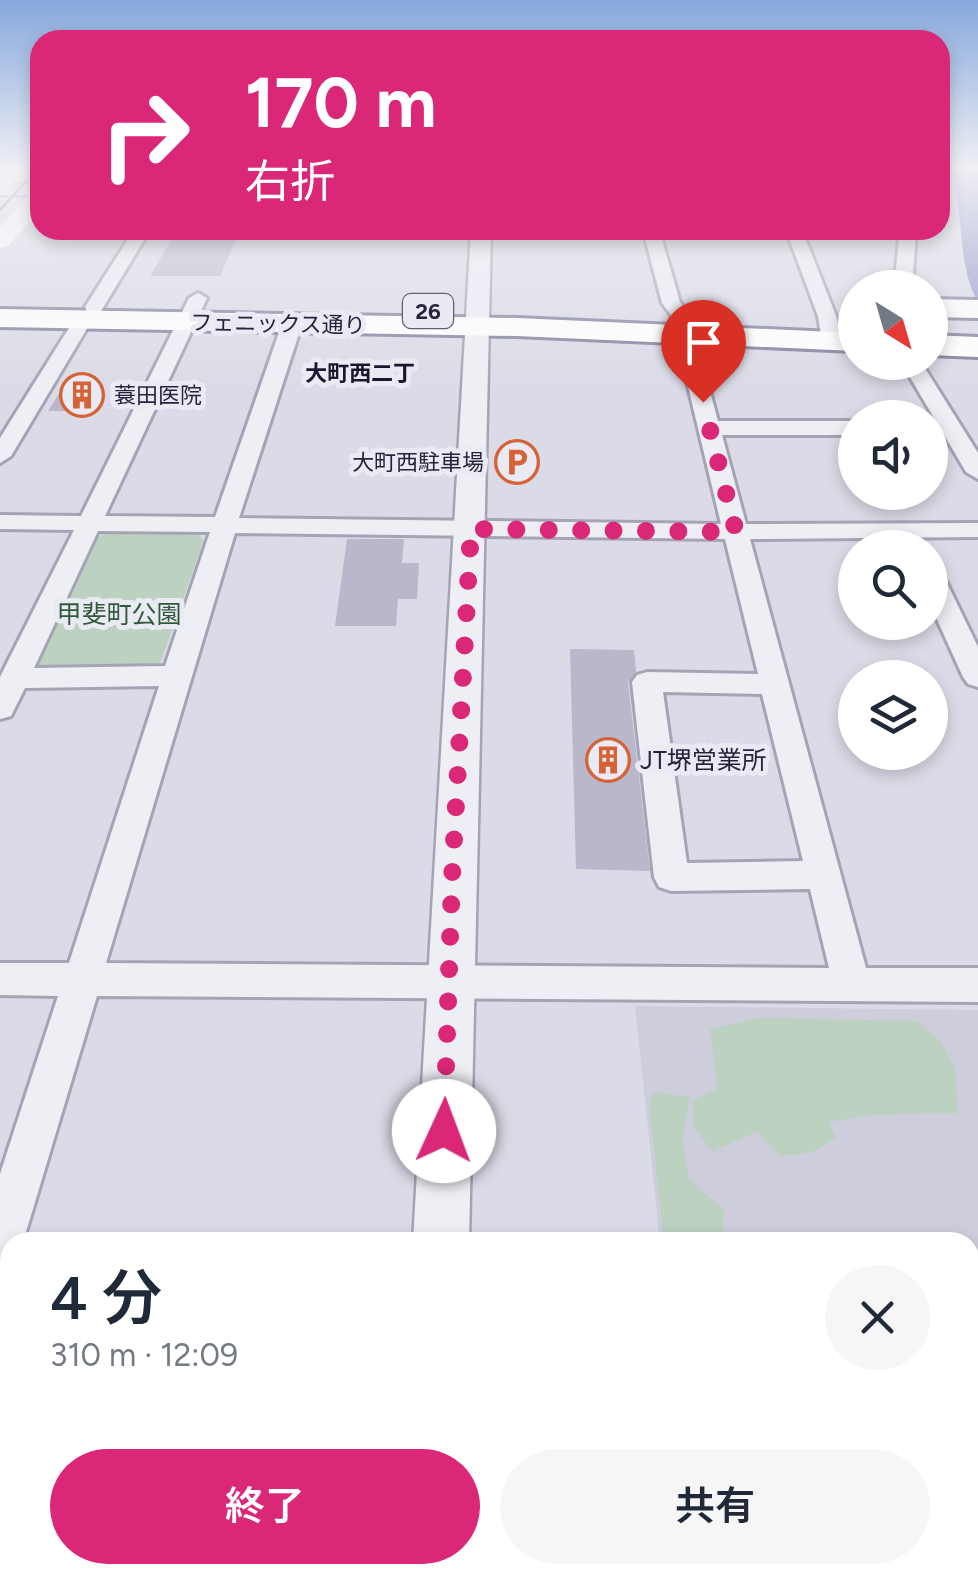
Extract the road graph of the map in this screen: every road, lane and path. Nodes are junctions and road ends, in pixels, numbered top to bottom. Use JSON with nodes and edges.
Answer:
{"nodes":[{"id":1,"x":136,"y":240,"type":"edge"},
{"id":2,"x":480,"y":240,"type":"edge"},
{"id":3,"x":656,"y":240,"type":"edge"},
{"id":4,"x":799,"y":240,"type":"edge"},
{"id":5,"x":907,"y":240,"type":"edge"},
{"id":6,"x":905,"y":270,"type":"edge"},
{"id":7,"x":0,"y":296,"type":"edge"},
{"id":8,"x":0,"y":306,"type":"edge"},
{"id":9,"x":784,"y":306,"type":"dead end"},
{"id":10,"x":838,"y":311,"type":"edge"},
{"id":11,"x":88,"y":314,"type":"junction"},
{"id":12,"x":686,"y":314,"type":"junction"},
{"id":13,"x":189,"y":315,"type":"junction"},
{"id":14,"x":0,"y":318,"type":"edge"},
{"id":15,"x":477,"y":319,"type":"junction"},
{"id":16,"x":838,"y":319,"type":"edge"},
{"id":17,"x":838,"y":320,"type":"edge"},
{"id":18,"x":290,"y":330,"type":"junction"},
{"id":19,"x":0,"y":332,"type":"edge"},
{"id":20,"x":948,"y":345,"type":"edge"},
{"id":21,"x":978,"y":346,"type":"edge"},
{"id":22,"x":709,"y":428,"type":"junction"},
{"id":23,"x":838,"y":428,"type":"edge"},
{"id":24,"x":948,"y":436,"type":"edge"},
{"id":25,"x":0,"y":456,"type":"edge"},
{"id":26,"x":978,"y":472,"type":"edge"},
{"id":27,"x":0,"y":522,"type":"edge"},
{"id":28,"x":93,"y":522,"type":"junction"},
{"id":29,"x":226,"y":526,"type":"junction"},
{"id":30,"x":471,"y":529,"type":"junction"},
{"id":31,"x":978,"y":530,"type":"edge"},
{"id":32,"x":736,"y":532,"type":"junction"},
{"id":33,"x":948,"y":534,"type":"edge"},
{"id":34,"x":838,"y":536,"type":"edge"},
{"id":35,"x":948,"y":613,"type":"edge"},
{"id":36,"x":176,"y":676,"type":"junction"},
{"id":37,"x":978,"y":676,"type":"edge"},
{"id":38,"x":14,"y":678,"type":"junction"},
{"id":39,"x":773,"y":684,"type":"junction"},
{"id":40,"x":0,"y":709,"type":"edge"},
{"id":41,"x":822,"y":875,"type":"junction"},
{"id":42,"x":0,"y":980,"type":"edge"},
{"id":43,"x":85,"y":980,"type":"junction"},
{"id":44,"x":851,"y":982,"type":"junction"},
{"id":45,"x":450,"y":983,"type":"junction"},
{"id":46,"x":978,"y":986,"type":"edge"},
{"id":47,"x":3,"y":1232,"type":"edge"},
{"id":48,"x":440,"y":1232,"type":"edge"}],
"edges":[{"from":1,"to":11,"type":"street"},
{"from":2,"to":15,"type":"street"},
{"from":3,"to":12,"type":"street"},
{"from":4,"to":10,"type":"street"},
{"from":5,"to":6,"type":"street"},
{"from":7,"to":11,"type":"highway","number":"26"},
{"from":8,"to":11,"type":"highway","number":"26"},
{"from":9,"to":16,"type":"highway"},
{"from":11,"to":13,"type":"highway","number":"26"},
{"from":11,"to":14,"type":"highway","number":"26"},
{"from":11,"to":19,"type":"highway","number":"26"},
{"from":11,"to":25,"type":"street"},
{"from":12,"to":15,"type":"highway","number":"26"},
{"from":12,"to":17,"type":"highway","number":"26"},
{"from":12,"to":22,"type":"street"},
{"from":13,"to":15,"type":"highway","name":"フェニックス通り","number":"26"},
{"from":13,"to":18,"type":"highway","number":"26"},
{"from":13,"to":28,"type":"street"},
{"from":15,"to":18,"type":"highway","number":"26"},
{"from":15,"to":30,"type":"street"},
{"from":18,"to":29,"type":"street"},
{"from":20,"to":21,"type":"highway"},
{"from":22,"to":23,"type":"street"},
{"from":22,"to":32,"type":"street"},
{"from":24,"to":26,"type":"street"},
{"from":27,"to":28,"type":"street"},
{"from":28,"to":29,"type":"street"},
{"from":28,"to":38,"type":"street"},
{"from":29,"to":30,"type":"street"},
{"from":29,"to":36,"type":"street"},
{"from":30,"to":32,"type":"street"},
{"from":30,"to":45,"type":"street"},
{"from":31,"to":33,"type":"street"},
{"from":32,"to":34,"type":"street"},
{"from":32,"to":39,"type":"street"},
{"from":35,"to":37,"type":"street"},
{"from":36,"to":38,"type":"street"},
{"from":36,"to":43,"type":"street"},
{"from":38,"to":40,"type":"street"},
{"from":39,"to":41,"type":"street"},
{"from":39,"to":41,"type":"street"},
{"from":41,"to":44,"type":"street"},
{"from":42,"to":43,"type":"street"},
{"from":43,"to":45,"type":"street"},
{"from":43,"to":47,"type":"street"},
{"from":44,"to":45,"type":"street"},
{"from":44,"to":46,"type":"street"},
{"from":45,"to":48,"type":"street"}]}
